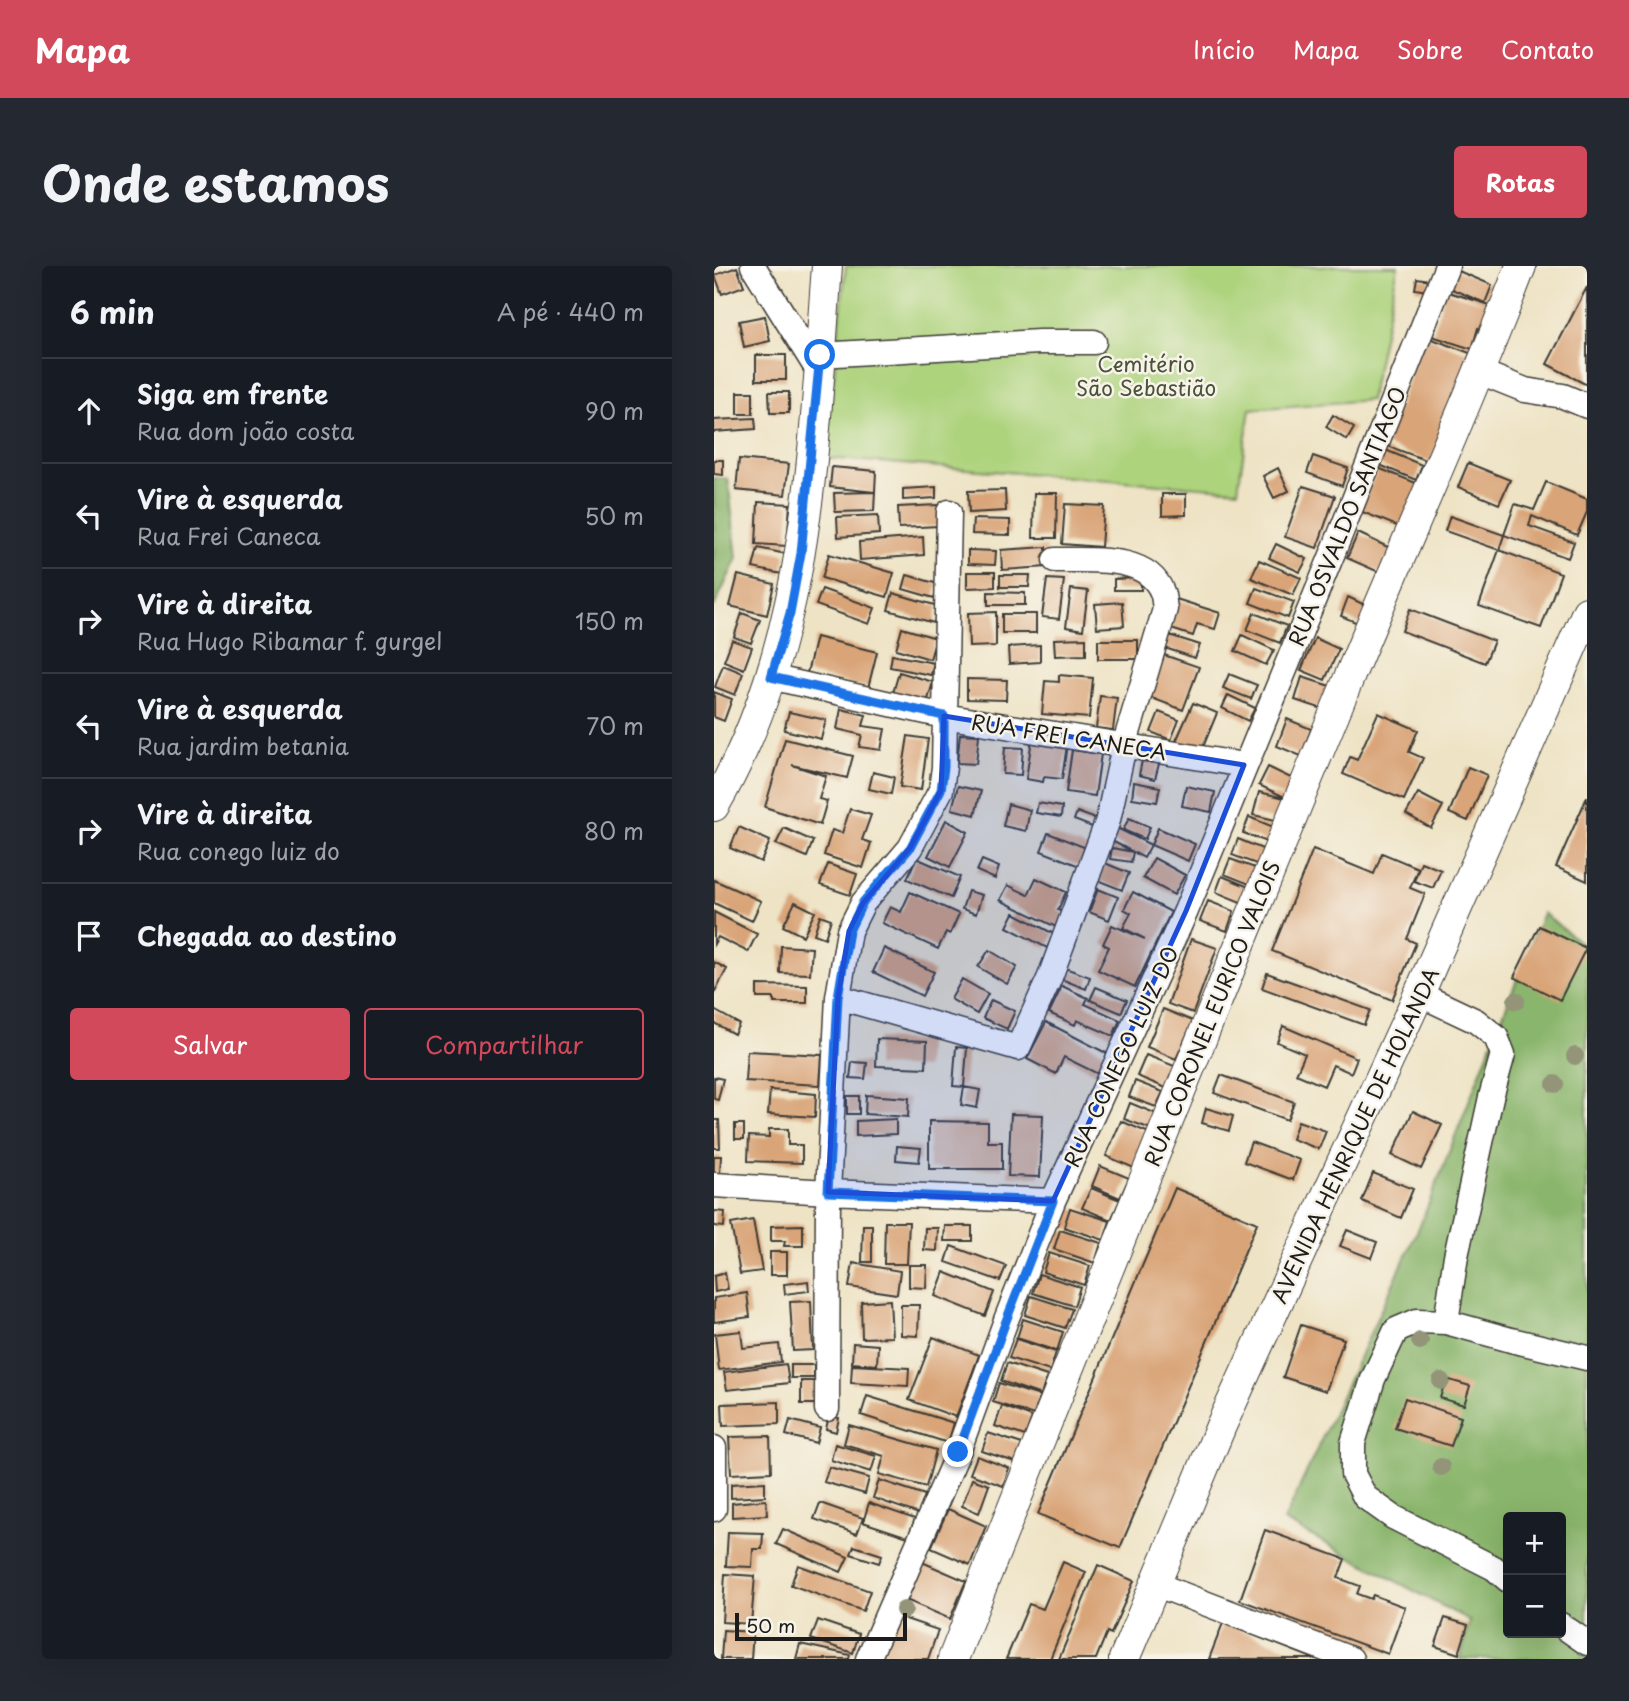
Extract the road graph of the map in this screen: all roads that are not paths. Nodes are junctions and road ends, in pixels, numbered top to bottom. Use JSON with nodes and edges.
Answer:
{"nodes":[{"id":1,"x":753,"y":266,"type":"edge"},
{"id":2,"x":827,"y":266,"type":"edge"},
{"id":3,"x":1447,"y":266,"type":"edge"},
{"id":4,"x":1521,"y":266,"type":"edge"},
{"id":5,"x":1094,"y":342,"type":"dead end"},
{"id":6,"x":824,"y":360,"type":"junction"},
{"id":7,"x":1480,"y":372,"type":"junction"},
{"id":8,"x":1587,"y":406,"type":"edge"},
{"id":9,"x":949,"y":512,"type":"dead end"},
{"id":10,"x":1055,"y":560,"type":"dead end"},
{"id":11,"x":1587,"y":612,"type":"edge"},
{"id":12,"x":771,"y":677,"type":"junction"},
{"id":13,"x":944,"y":716,"type":"junction"},
{"id":14,"x":1124,"y":746,"type":"junction"},
{"id":15,"x":1244,"y":765,"type":"junction"},
{"id":16,"x":719,"y":787,"type":"edge"},
{"id":17,"x":1419,"y":994,"type":"junction"},
{"id":18,"x":838,"y":997,"type":"junction"},
{"id":19,"x":714,"y":1185,"type":"edge"},
{"id":20,"x":828,"y":1192,"type":"junction"},
{"id":21,"x":1053,"y":1201,"type":"junction"},
{"id":22,"x":1446,"y":1322,"type":"junction"},
{"id":23,"x":1587,"y":1358,"type":"edge"},
{"id":24,"x":827,"y":1409,"type":"dead end"},
{"id":25,"x":714,"y":1448,"type":"edge"},
{"id":26,"x":714,"y":1509,"type":"edge"},
{"id":27,"x":1503,"y":1576,"type":"edge"},
{"id":28,"x":1154,"y":1584,"type":"junction"},
{"id":29,"x":1566,"y":1628,"type":"edge"},
{"id":30,"x":1587,"y":1643,"type":"edge"},
{"id":31,"x":868,"y":1659,"type":"edge"},
{"id":32,"x":953,"y":1659,"type":"edge"},
{"id":33,"x":1124,"y":1659,"type":"edge"},
{"id":34,"x":1351,"y":1659,"type":"edge"}],
"edges":[{"from":1,"to":6,"type":"street"},
{"from":2,"to":6,"type":"main road"},
{"from":3,"to":15,"type":"street","name":"RUA OSVALDO SANTIAGO"},
{"from":4,"to":7,"type":"main road","name":"RUA CORONEL EURICO VALOIS"},
{"from":5,"to":6,"type":"street"},
{"from":6,"to":12,"type":"main road"},
{"from":7,"to":8,"type":"street"},
{"from":7,"to":32,"type":"main road","name":"RUA CORONEL EURICO VALOIS"},
{"from":9,"to":13,"type":"street"},
{"from":10,"to":14,"type":"street"},
{"from":11,"to":17,"type":"main road","name":"AVENIDA HENRIQUE DE HOLANDA"},
{"from":12,"to":13,"type":"street","name":"RUA FREI CANECA"},
{"from":12,"to":16,"type":"main road"},
{"from":13,"to":14,"type":"street","name":"RUA FREI CANECA"},
{"from":13,"to":18,"type":"street"},
{"from":14,"to":15,"type":"street","name":"RUA FREI CANECA"},
{"from":14,"to":18,"type":"street"},
{"from":15,"to":21,"type":"street","name":"RUA CONEGO LUIZ DO"},
{"from":17,"to":22,"type":"street"},
{"from":17,"to":28,"type":"main road","name":"AVENIDA HENRIQUE DE HOLANDA"},
{"from":18,"to":20,"type":"street"},
{"from":19,"to":20,"type":"street"},
{"from":20,"to":21,"type":"street"},
{"from":20,"to":24,"type":"street"},
{"from":21,"to":31,"type":"street","name":"RUA CONEGO LUIZ DO"},
{"from":22,"to":23,"type":"street"},
{"from":22,"to":27,"type":"street"},
{"from":25,"to":26,"type":"street"},
{"from":28,"to":33,"type":"main road","name":"AVENIDA HENRIQUE DE HOLANDA"},
{"from":28,"to":34,"type":"street"},
{"from":29,"to":30,"type":"street"}]}
